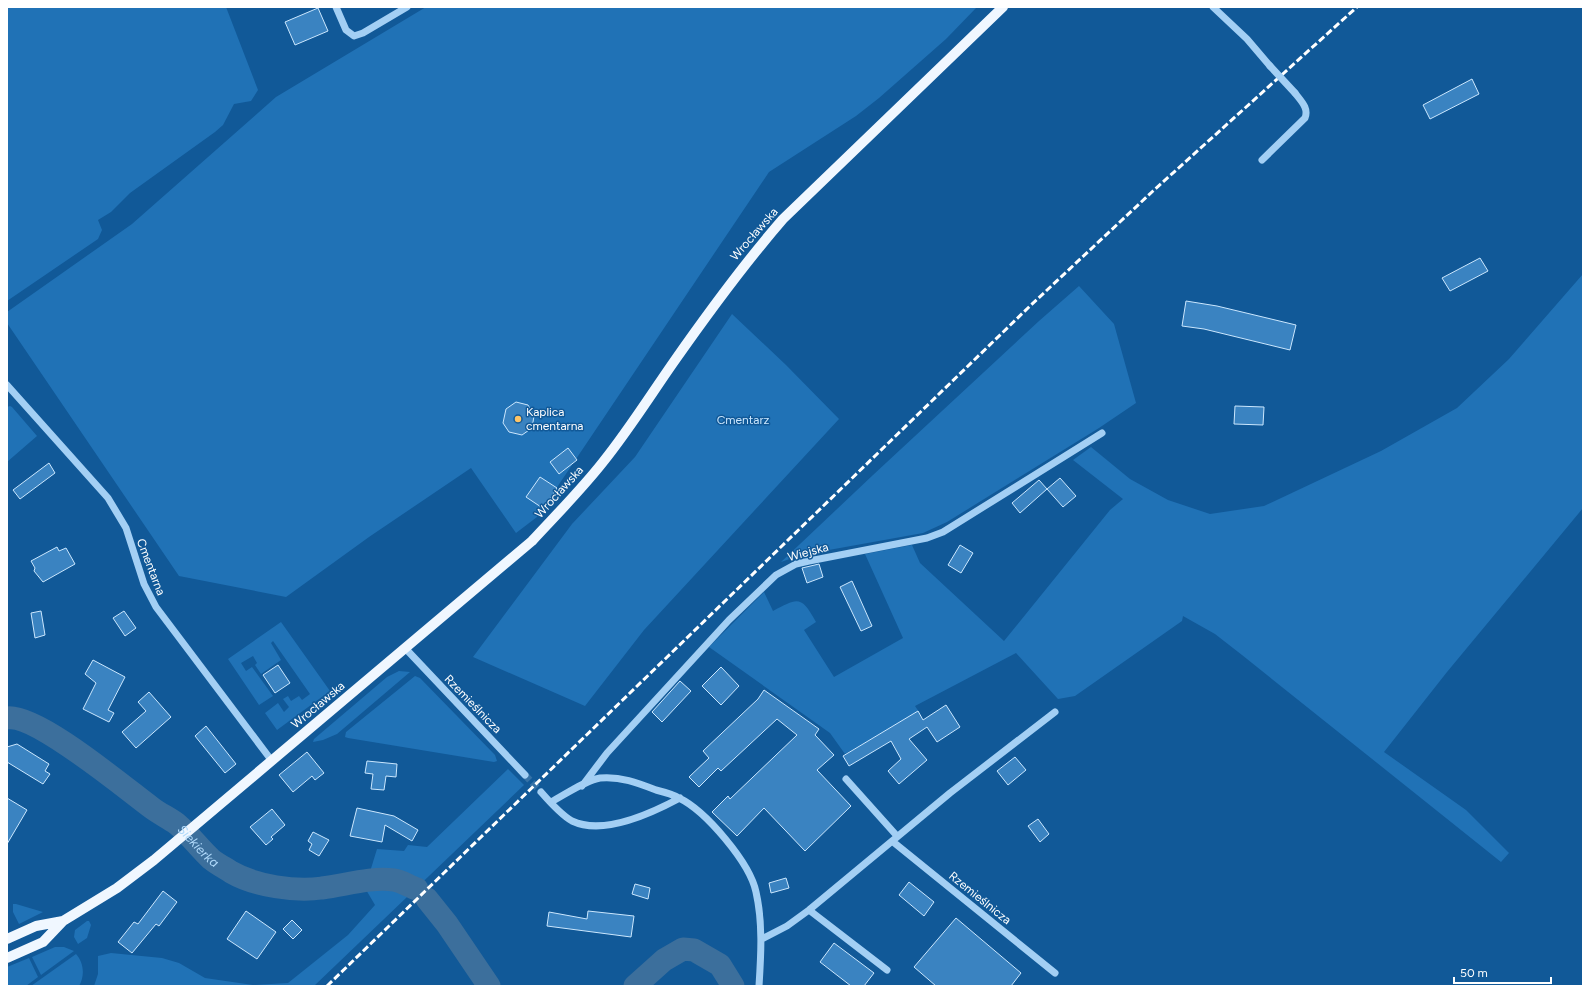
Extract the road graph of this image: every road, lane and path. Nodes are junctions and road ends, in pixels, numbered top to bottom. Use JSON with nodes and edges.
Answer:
{"nodes":[{"id":1,"x":336,"y":7,"type":"edge"},
{"id":2,"x":407,"y":7,"type":"edge"},
{"id":3,"x":1003,"y":7,"type":"edge"},
{"id":4,"x":1213,"y":7,"type":"edge"},
{"id":5,"x":1262,"y":160,"type":"dead end"},
{"id":6,"x":7,"y":385,"type":"edge"},
{"id":7,"x":1102,"y":434,"type":"dead end"},
{"id":8,"x":405,"y":648,"type":"junction"},
{"id":9,"x":1055,"y":712,"type":"dead end"},
{"id":10,"x":272,"y":761,"type":"junction"},
{"id":11,"x":525,"y":775,"type":"tunnel mouth"},
{"id":12,"x":846,"y":780,"type":"dead end"},
{"id":13,"x":582,"y":786,"type":"junction"},
{"id":14,"x":541,"y":792,"type":"tunnel mouth"},
{"id":15,"x":680,"y":798,"type":"junction"},
{"id":16,"x":552,"y":802,"type":"junction"},
{"id":17,"x":897,"y":836,"type":"junction"},
{"id":18,"x":892,"y":841,"type":"junction"},
{"id":19,"x":809,"y":910,"type":"junction"},
{"id":20,"x":63,"y":922,"type":"junction"},
{"id":21,"x":7,"y":939,"type":"edge"},
{"id":22,"x":762,"y":939,"type":"junction"},
{"id":23,"x":7,"y":958,"type":"edge"},
{"id":24,"x":887,"y":970,"type":"dead end"},
{"id":25,"x":1055,"y":973,"type":"dead end"},
{"id":26,"x":759,"y":986,"type":"edge"}],
"edges":[{"from":1,"to":2,"type":"street"},
{"from":3,"to":8,"type":"main road","name":"Wrocławska"},
{"from":4,"to":5,"type":"street","bridge":true},
{"from":6,"to":10,"type":"street","name":"Cmentarna"},
{"from":7,"to":13,"type":"street","name":"Wiejska"},
{"from":8,"to":10,"type":"main road","name":"Wrocławska"},
{"from":8,"to":11,"type":"street","name":"Rzemieślnicza"},
{"from":9,"to":17,"type":"street"},
{"from":10,"to":20,"type":"main road","name":"Wrocławska"},
{"from":12,"to":17,"type":"street"},
{"from":13,"to":15,"type":"street"},
{"from":13,"to":16,"type":"street"},
{"from":14,"to":16,"type":"street"},
{"from":15,"to":16,"type":"street"},
{"from":15,"to":22,"type":"street"},
{"from":17,"to":18,"type":"street"},
{"from":18,"to":19,"type":"street"},
{"from":18,"to":25,"type":"street","name":"Rzemieślnicza"},
{"from":19,"to":22,"type":"street"},
{"from":19,"to":24,"type":"street"},
{"from":20,"to":21,"type":"main road","name":"Wrocławska"},
{"from":20,"to":23,"type":"main road","name":"Wrocławska"},
{"from":22,"to":26,"type":"street"}]}
